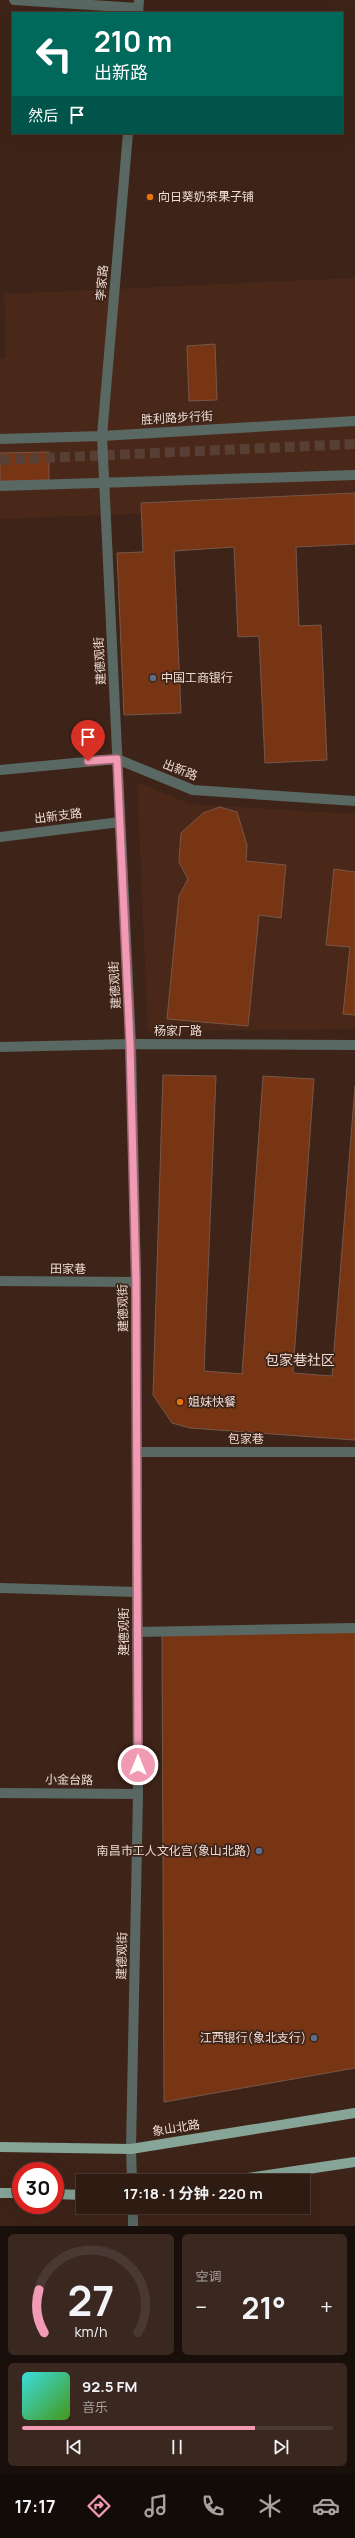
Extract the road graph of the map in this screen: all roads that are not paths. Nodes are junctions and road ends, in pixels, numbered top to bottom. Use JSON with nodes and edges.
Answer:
{"nodes":[{"id":1,"x":14,"y":0,"type":"edge"},
{"id":2,"x":138,"y":7,"type":"edge"},
{"id":3,"x":128,"y":134,"type":"edge"},
{"id":4,"x":355,"y":421,"type":"edge"},
{"id":5,"x":102,"y":436,"type":"junction"},
{"id":6,"x":0,"y":439,"type":"edge"},
{"id":7,"x":355,"y":476,"type":"edge"},
{"id":8,"x":105,"y":483,"type":"junction"},
{"id":9,"x":0,"y":486,"type":"edge"},
{"id":10,"x":117,"y":759,"type":"junction"},
{"id":11,"x":0,"y":770,"type":"edge"},
{"id":12,"x":355,"y":801,"type":"edge"},
{"id":13,"x":120,"y":822,"type":"junction"},
{"id":14,"x":0,"y":837,"type":"edge"},
{"id":15,"x":130,"y":1044,"type":"junction"},
{"id":16,"x":355,"y":1044,"type":"edge"},
{"id":17,"x":0,"y":1047,"type":"edge"},
{"id":18,"x":0,"y":1281,"type":"edge"},
{"id":19,"x":136,"y":1282,"type":"junction"},
{"id":20,"x":138,"y":1452,"type":"junction"},
{"id":21,"x":355,"y":1452,"type":"edge"},
{"id":22,"x":0,"y":1588,"type":"edge"},
{"id":23,"x":137,"y":1592,"type":"junction"},
{"id":24,"x":355,"y":1628,"type":"edge"},
{"id":25,"x":137,"y":1632,"type":"junction"},
{"id":26,"x":0,"y":1793,"type":"edge"},
{"id":27,"x":138,"y":1794,"type":"junction"},
{"id":28,"x":355,"y":2113,"type":"edge"},
{"id":29,"x":0,"y":2147,"type":"edge"},
{"id":30,"x":131,"y":2149,"type":"junction"},
{"id":31,"x":355,"y":2162,"type":"edge"},
{"id":32,"x":132,"y":2174,"type":"edge"},
{"id":33,"x":275,"y":2174,"type":"edge"},
{"id":34,"x":0,"y":2193,"type":"edge"},
{"id":35,"x":12,"y":2193,"type":"edge"},
{"id":36,"x":64,"y":2194,"type":"edge"},
{"id":37,"x":76,"y":2195,"type":"edge"},
{"id":38,"x":133,"y":2214,"type":"edge"},
{"id":39,"x":133,"y":2226,"type":"edge"}],
"edges":[{"from":1,"to":2,"type":"street"},
{"from":3,"to":5,"type":"street","name":"李家路"},
{"from":4,"to":5,"type":"street","name":"胜利路步行街"},
{"from":5,"to":6,"type":"street","name":"胜利路步行街"},
{"from":5,"to":8,"type":"street","name":"建德观街"},
{"from":7,"to":8,"type":"street"},
{"from":8,"to":9,"type":"street"},
{"from":8,"to":10,"type":"street","name":"建德观街"},
{"from":10,"to":11,"type":"street","name":"出新路"},
{"from":10,"to":12,"type":"street","name":"出新路"},
{"from":10,"to":13,"type":"street","name":"建德观街"},
{"from":13,"to":14,"type":"street","name":"出新支路"},
{"from":13,"to":15,"type":"street","name":"建德观街"},
{"from":15,"to":16,"type":"street","name":"杨家厂路"},
{"from":15,"to":17,"type":"street","name":"杨家厂路"},
{"from":15,"to":19,"type":"street","name":"建德观街"},
{"from":18,"to":19,"type":"street","name":"田家巷"},
{"from":19,"to":20,"type":"street","name":"建德观街"},
{"from":20,"to":21,"type":"street","name":"包家巷"},
{"from":20,"to":23,"type":"street","name":"建德观街"},
{"from":22,"to":23,"type":"street"},
{"from":23,"to":25,"type":"street","name":"建德观街"},
{"from":24,"to":25,"type":"street"},
{"from":25,"to":27,"type":"street","name":"建德观街"},
{"from":26,"to":27,"type":"street","name":"小金台路"},
{"from":27,"to":30,"type":"street","name":"建德观街"},
{"from":28,"to":30,"type":"main road","name":"象山北路"},
{"from":29,"to":30,"type":"main road","name":"象山北路"},
{"from":30,"to":32,"type":"street","name":"建德观街"},
{"from":31,"to":33,"type":"main road"},
{"from":34,"to":35,"type":"main road"},
{"from":36,"to":37,"type":"main road"},
{"from":38,"to":39,"type":"street"}]}
